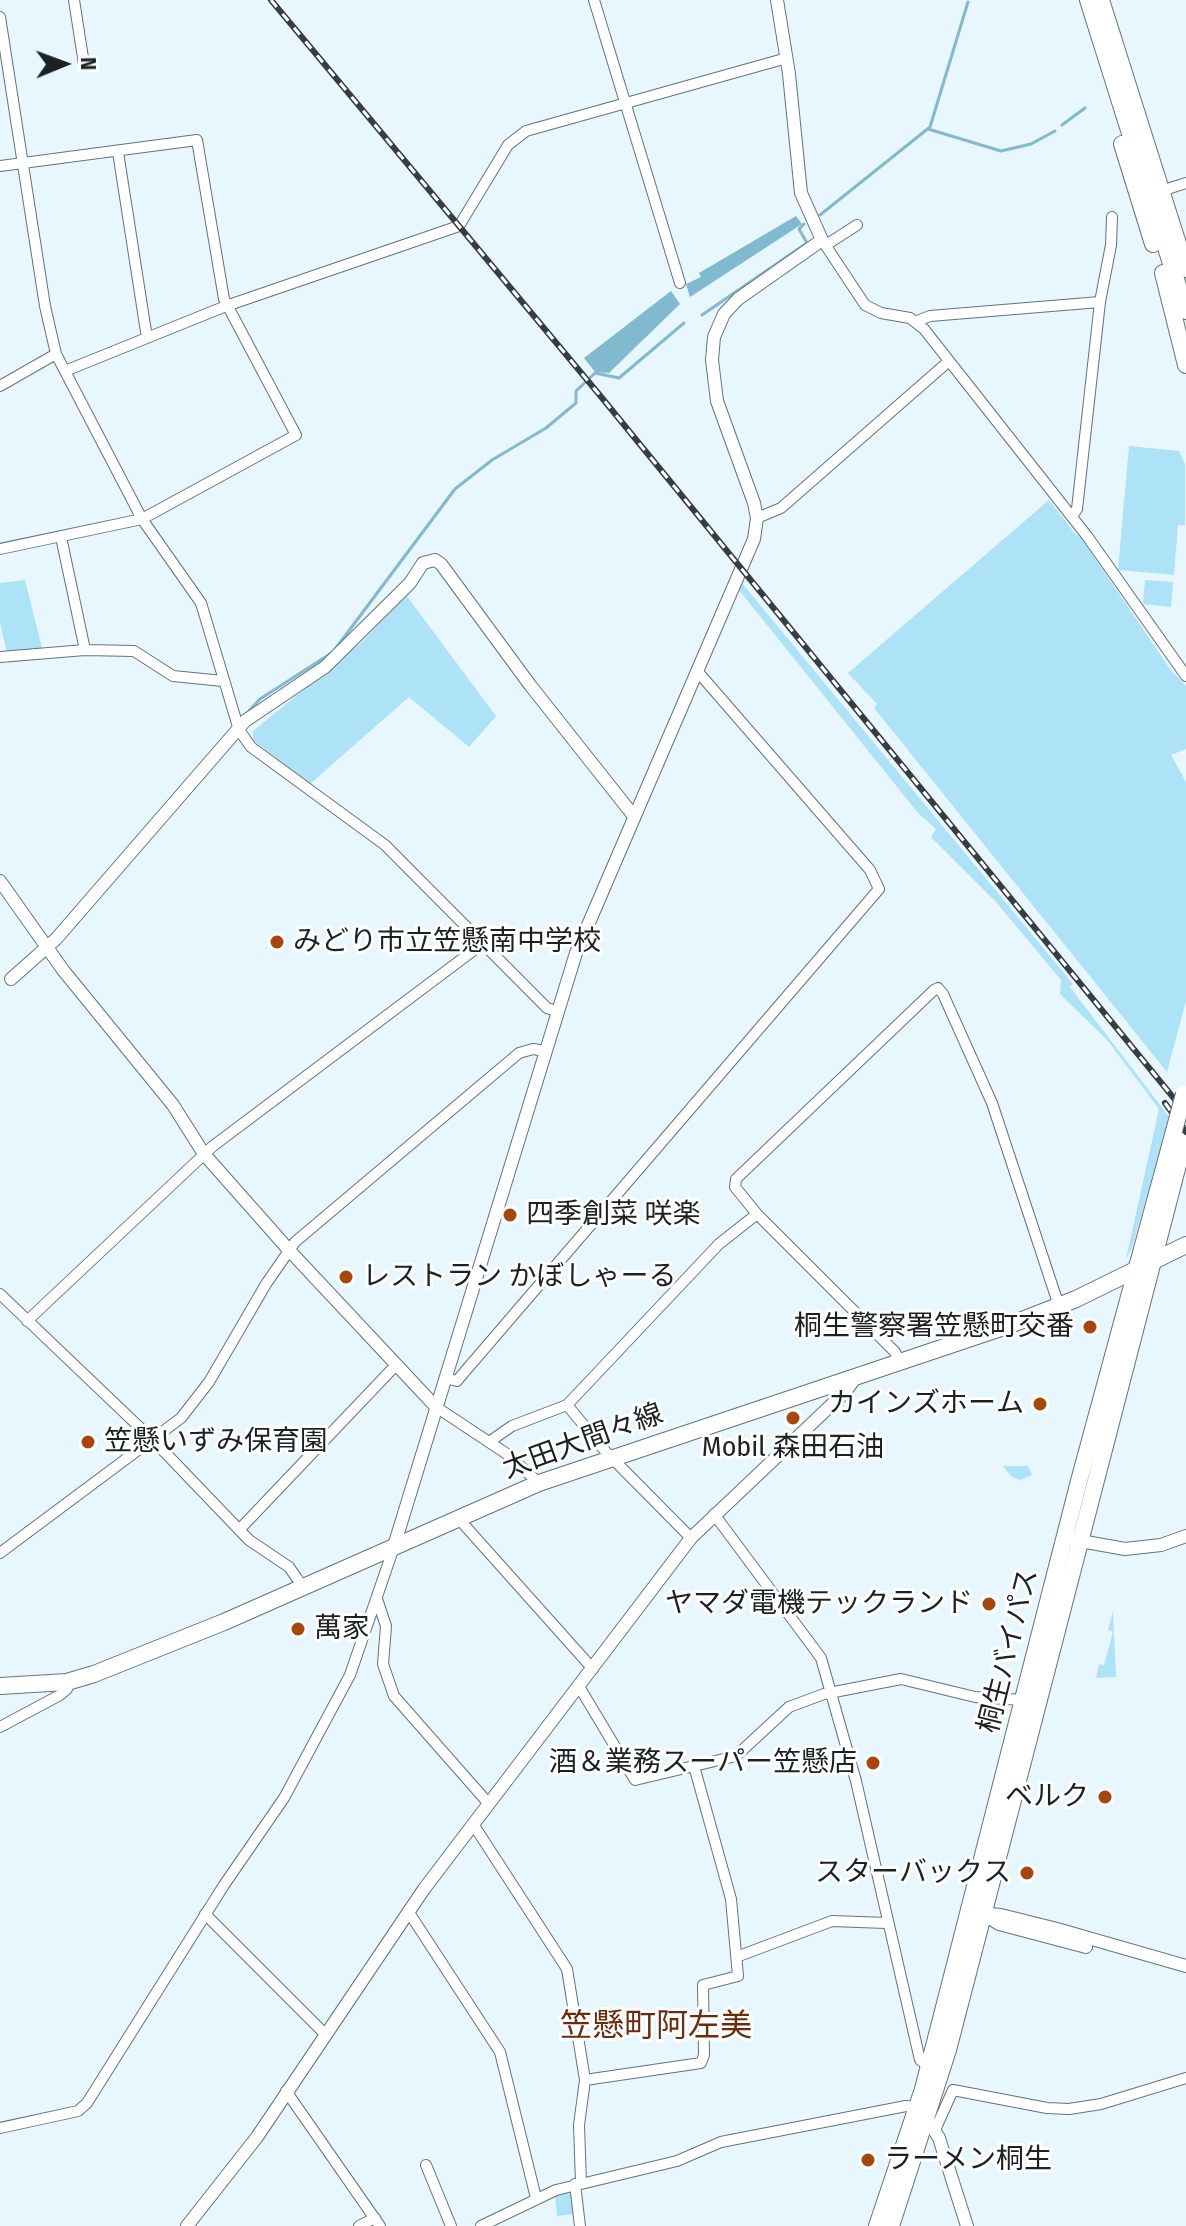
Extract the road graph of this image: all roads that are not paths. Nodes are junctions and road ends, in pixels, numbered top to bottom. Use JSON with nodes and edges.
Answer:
{"nodes":[{"id":1,"x":74,"y":0,"type":"edge"},
{"id":2,"x":594,"y":0,"type":"edge"},
{"id":3,"x":777,"y":0,"type":"edge"},
{"id":4,"x":1088,"y":0,"type":"edge"},
{"id":5,"x":1101,"y":0,"type":"edge"},
{"id":6,"x":0,"y":17,"type":"edge"},
{"id":7,"x":787,"y":58,"type":"junction"},
{"id":8,"x":1107,"y":60,"type":"junction"},
{"id":9,"x":84,"y":64,"type":"dead end"},
{"id":10,"x":626,"y":105,"type":"junction"},
{"id":11,"x":118,"y":152,"type":"junction"},
{"id":12,"x":0,"y":166,"type":"edge"},
{"id":13,"x":22,"y":166,"type":"junction"},
{"id":14,"x":1186,"y":183,"type":"edge"},
{"id":15,"x":1161,"y":191,"type":"junction"},
{"id":16,"x":1112,"y":217,"type":"dead end"},
{"id":17,"x":857,"y":225,"type":"dead end"},
{"id":18,"x":824,"y":242,"type":"junction"},
{"id":19,"x":1186,"y":269,"type":"edge"},
{"id":20,"x":680,"y":283,"type":"dead end"},
{"id":21,"x":1100,"y":302,"type":"junction"},
{"id":22,"x":226,"y":306,"type":"junction"},
{"id":23,"x":1186,"y":311,"type":"edge"},
{"id":24,"x":917,"y":321,"type":"junction"},
{"id":25,"x":147,"y":338,"type":"junction"},
{"id":26,"x":56,"y":354,"type":"junction"},
{"id":27,"x":949,"y":361,"type":"junction"},
{"id":28,"x":1186,"y":365,"type":"edge"},
{"id":29,"x":65,"y":371,"type":"junction"},
{"id":30,"x":0,"y":386,"type":"edge"},
{"id":31,"x":1072,"y":516,"type":"junction"},
{"id":32,"x":757,"y":518,"type":"junction"},
{"id":33,"x":142,"y":519,"type":"junction"},
{"id":34,"x":61,"y":537,"type":"junction"},
{"id":35,"x":0,"y":549,"type":"edge"},
{"id":36,"x":85,"y":650,"type":"junction"},
{"id":37,"x":0,"y":657,"type":"edge"},
{"id":38,"x":698,"y":672,"type":"junction"},
{"id":39,"x":1186,"y":676,"type":"edge"},
{"id":40,"x":223,"y":681,"type":"junction"},
{"id":41,"x":239,"y":730,"type":"junction"},
{"id":42,"x":633,"y":815,"type":"junction"},
{"id":43,"x":0,"y":881,"type":"edge"},
{"id":44,"x":482,"y":944,"type":"junction"},
{"id":45,"x":48,"y":947,"type":"junction"},
{"id":46,"x":11,"y":979,"type":"joint"},
{"id":47,"x":0,"y":987,"type":"edge"},
{"id":48,"x":556,"y":1011,"type":"junction"},
{"id":49,"x":545,"y":1051,"type":"junction"},
{"id":50,"x":1185,"y":1091,"type":"edge"},
{"id":51,"x":1181,"y":1136,"type":"edge"},
{"id":52,"x":204,"y":1154,"type":"junction"},
{"id":53,"x":757,"y":1214,"type":"junction"},
{"id":54,"x":1186,"y":1245,"type":"edge"},
{"id":55,"x":288,"y":1249,"type":"junction"},
{"id":56,"x":1153,"y":1262,"type":"junction"},
{"id":57,"x":1136,"y":1270,"type":"junction"},
{"id":58,"x":0,"y":1294,"type":"edge"},
{"id":59,"x":1059,"y":1306,"type":"junction"},
{"id":60,"x":27,"y":1321,"type":"junction"},
{"id":61,"x":899,"y":1361,"type":"junction"},
{"id":62,"x":396,"y":1365,"type":"junction"},
{"id":63,"x":857,"y":1376,"type":"junction"},
{"id":64,"x":445,"y":1378,"type":"junction"},
{"id":65,"x":567,"y":1405,"type":"junction"},
{"id":66,"x":436,"y":1407,"type":"junction"},
{"id":67,"x":154,"y":1441,"type":"junction"},
{"id":68,"x":489,"y":1442,"type":"junction"},
{"id":69,"x":613,"y":1458,"type":"junction"},
{"id":70,"x":539,"y":1483,"type":"junction"},
{"id":71,"x":714,"y":1514,"type":"junction"},
{"id":72,"x":458,"y":1518,"type":"junction"},
{"id":73,"x":239,"y":1530,"type":"junction"},
{"id":74,"x":1186,"y":1536,"type":"edge"},
{"id":75,"x":691,"y":1538,"type":"junction"},
{"id":76,"x":1072,"y":1539,"type":"junction"},
{"id":77,"x":394,"y":1546,"type":"junction"},
{"id":78,"x":0,"y":1553,"type":"edge"},
{"id":79,"x":303,"y":1587,"type":"junction"},
{"id":80,"x":377,"y":1599,"type":"junction"},
{"id":81,"x":593,"y":1669,"type":"junction"},
{"id":82,"x":67,"y":1682,"type":"junction"},
{"id":83,"x":0,"y":1686,"type":"edge"},
{"id":84,"x":580,"y":1688,"type":"junction"},
{"id":85,"x":830,"y":1693,"type":"junction"},
{"id":86,"x":1023,"y":1700,"type":"junction"},
{"id":87,"x":0,"y":1727,"type":"edge"},
{"id":88,"x":694,"y":1766,"type":"junction"},
{"id":89,"x":489,"y":1804,"type":"junction"},
{"id":90,"x":473,"y":1824,"type":"junction"},
{"id":91,"x":408,"y":1911,"type":"junction"},
{"id":92,"x":976,"y":1913,"type":"junction"},
{"id":93,"x":205,"y":1914,"type":"junction"},
{"id":94,"x":886,"y":1923,"type":"junction"},
{"id":95,"x":739,"y":1956,"type":"junction"},
{"id":96,"x":1186,"y":1966,"type":"edge"},
{"id":97,"x":1186,"y":1972,"type":"edge"},
{"id":98,"x":324,"y":2033,"type":"junction"},
{"id":99,"x":928,"y":2066,"type":"junction"},
{"id":100,"x":1186,"y":2078,"type":"edge"},
{"id":101,"x":585,"y":2080,"type":"junction"},
{"id":102,"x":286,"y":2091,"type":"junction"},
{"id":103,"x":927,"y":2118,"type":"junction"},
{"id":104,"x":0,"y":2128,"type":"edge"},
{"id":105,"x":426,"y":2165,"type":"dead end"},
{"id":106,"x":578,"y":2184,"type":"junction"},
{"id":107,"x":536,"y":2198,"type":"junction"},
{"id":108,"x":378,"y":2222,"type":"edge"},
{"id":109,"x":187,"y":2226,"type":"edge"},
{"id":110,"x":359,"y":2226,"type":"edge"},
{"id":111,"x":451,"y":2226,"type":"edge"},
{"id":112,"x":481,"y":2226,"type":"edge"},
{"id":113,"x":580,"y":2226,"type":"edge"},
{"id":114,"x":877,"y":2226,"type":"edge"},
{"id":115,"x":891,"y":2226,"type":"edge"},
{"id":116,"x":967,"y":2226,"type":"edge"}],
"edges":[{"from":1,"to":9,"type":"street"},
{"from":2,"to":10,"type":"street"},
{"from":3,"to":7,"type":"street"},
{"from":4,"to":8,"type":"main road"},
{"from":5,"to":15,"type":"main road"},
{"from":6,"to":13,"type":"street"},
{"from":7,"to":10,"type":"street"},
{"from":7,"to":18,"type":"street"},
{"from":8,"to":23,"type":"main road"},
{"from":8,"to":28,"type":"main road"},
{"from":10,"to":20,"type":"street"},
{"from":10,"to":22,"type":"street"},
{"from":11,"to":13,"type":"street"},
{"from":11,"to":22,"type":"street"},
{"from":11,"to":25,"type":"street"},
{"from":12,"to":13,"type":"street"},
{"from":13,"to":26,"type":"street"},
{"from":14,"to":15,"type":"street"},
{"from":15,"to":19,"type":"main road"},
{"from":16,"to":21,"type":"street"},
{"from":17,"to":18,"type":"street"},
{"from":18,"to":24,"type":"street"},
{"from":18,"to":32,"type":"street"},
{"from":21,"to":24,"type":"street"},
{"from":21,"to":31,"type":"street"},
{"from":22,"to":25,"type":"street"},
{"from":22,"to":33,"type":"street"},
{"from":24,"to":27,"type":"street"},
{"from":25,"to":29,"type":"street"},
{"from":26,"to":29,"type":"street"},
{"from":26,"to":30,"type":"street"},
{"from":27,"to":31,"type":"street"},
{"from":27,"to":32,"type":"street"},
{"from":29,"to":33,"type":"street"},
{"from":31,"to":39,"type":"street"},
{"from":32,"to":38,"type":"street"},
{"from":33,"to":34,"type":"street"},
{"from":33,"to":40,"type":"street"},
{"from":34,"to":35,"type":"street"},
{"from":34,"to":36,"type":"street"},
{"from":36,"to":37,"type":"street"},
{"from":36,"to":40,"type":"street"},
{"from":38,"to":42,"type":"street"},
{"from":38,"to":64,"type":"street"},
{"from":40,"to":41,"type":"street"},
{"from":41,"to":42,"type":"street"},
{"from":41,"to":44,"type":"street"},
{"from":41,"to":45,"type":"street"},
{"from":42,"to":48,"type":"street"},
{"from":43,"to":45,"type":"street"},
{"from":44,"to":48,"type":"street"},
{"from":44,"to":52,"type":"street"},
{"from":45,"to":46,"type":"street"},
{"from":45,"to":52,"type":"street"},
{"from":46,"to":47,"type":"street"},
{"from":48,"to":49,"type":"street"},
{"from":49,"to":55,"type":"street"},
{"from":49,"to":64,"type":"street"},
{"from":50,"to":51,"type":"main road","name":"桐生バイパス","bridge":true},
{"from":51,"to":56,"type":"main road","name":"桐生バイパス"},
{"from":51,"to":57,"type":"main road","name":"桐生バイパス"},
{"from":52,"to":55,"type":"street"},
{"from":52,"to":60,"type":"street"},
{"from":53,"to":59,"type":"street"},
{"from":53,"to":61,"type":"street"},
{"from":53,"to":65,"type":"street"},
{"from":54,"to":56,"type":"main road","name":"太田大間々線"},
{"from":55,"to":62,"type":"street"},
{"from":55,"to":67,"type":"street"},
{"from":56,"to":57,"type":"main road","name":"太田大間々線"},
{"from":56,"to":76,"type":"main road","name":"桐生バイパス"},
{"from":57,"to":59,"type":"main road","name":"太田大間々線"},
{"from":57,"to":76,"type":"main road","name":"桐生バイパス"},
{"from":58,"to":60,"type":"street"},
{"from":59,"to":61,"type":"main road","name":"太田大間々線"},
{"from":60,"to":67,"type":"street"},
{"from":61,"to":63,"type":"main road","name":"太田大間々線"},
{"from":62,"to":66,"type":"street"},
{"from":62,"to":73,"type":"street"},
{"from":63,"to":69,"type":"main road","name":"太田大間々線"},
{"from":63,"to":71,"type":"street"},
{"from":64,"to":66,"type":"street"},
{"from":65,"to":68,"type":"street"},
{"from":65,"to":69,"type":"street"},
{"from":66,"to":68,"type":"street"},
{"from":66,"to":77,"type":"street"},
{"from":67,"to":73,"type":"street"},
{"from":67,"to":78,"type":"street"},
{"from":68,"to":70,"type":"street"},
{"from":69,"to":70,"type":"main road","name":"太田大間々線"},
{"from":69,"to":75,"type":"street"},
{"from":70,"to":72,"type":"main road","name":"太田大間々線"},
{"from":71,"to":75,"type":"street"},
{"from":71,"to":85,"type":"street"},
{"from":72,"to":77,"type":"main road","name":"太田大間々線"},
{"from":72,"to":81,"type":"street"},
{"from":73,"to":79,"type":"street"},
{"from":74,"to":76,"type":"street"},
{"from":75,"to":81,"type":"street"},
{"from":76,"to":86,"type":"main road","name":"桐生バイパス"},
{"from":76,"to":92,"type":"main road","name":"桐生バイパス"},
{"from":77,"to":79,"type":"main road","name":"太田大間々線"},
{"from":77,"to":80,"type":"street"},
{"from":79,"to":82,"type":"main road","name":"太田大間々線"},
{"from":80,"to":89,"type":"street"},
{"from":80,"to":93,"type":"street"},
{"from":81,"to":84,"type":"street"},
{"from":82,"to":83,"type":"main road","name":"太田大間々線"},
{"from":82,"to":87,"type":"street"},
{"from":84,"to":88,"type":"street"},
{"from":84,"to":89,"type":"street"},
{"from":85,"to":86,"type":"street"},
{"from":85,"to":88,"type":"street"},
{"from":85,"to":94,"type":"street"},
{"from":86,"to":92,"type":"main road","name":"桐生バイパス"},
{"from":88,"to":95,"type":"street"},
{"from":89,"to":90,"type":"street"},
{"from":90,"to":91,"type":"street"},
{"from":90,"to":101,"type":"street"},
{"from":91,"to":98,"type":"street"},
{"from":91,"to":107,"type":"street"},
{"from":92,"to":96,"type":"street"},
{"from":92,"to":97,"type":"street"},
{"from":92,"to":99,"type":"main road","name":"桐生バイパス"},
{"from":92,"to":103,"type":"main road","name":"桐生バイパス"},
{"from":93,"to":98,"type":"street"},
{"from":93,"to":104,"type":"street"},
{"from":94,"to":95,"type":"street"},
{"from":94,"to":99,"type":"street"},
{"from":95,"to":101,"type":"street"},
{"from":98,"to":102,"type":"street"},
{"from":99,"to":103,"type":"main road","name":"桐生バイパス"},
{"from":100,"to":103,"type":"street"},
{"from":101,"to":106,"type":"street"},
{"from":102,"to":108,"type":"street"},
{"from":102,"to":109,"type":"street"},
{"from":103,"to":106,"type":"street"},
{"from":103,"to":114,"type":"main road","name":"桐生バイパス"},
{"from":103,"to":115,"type":"main road","name":"桐生バイパス"},
{"from":103,"to":116,"type":"street"},
{"from":105,"to":111,"type":"street"},
{"from":106,"to":107,"type":"street"},
{"from":106,"to":113,"type":"street"},
{"from":107,"to":112,"type":"street"},
{"from":108,"to":110,"type":"street"}]}
